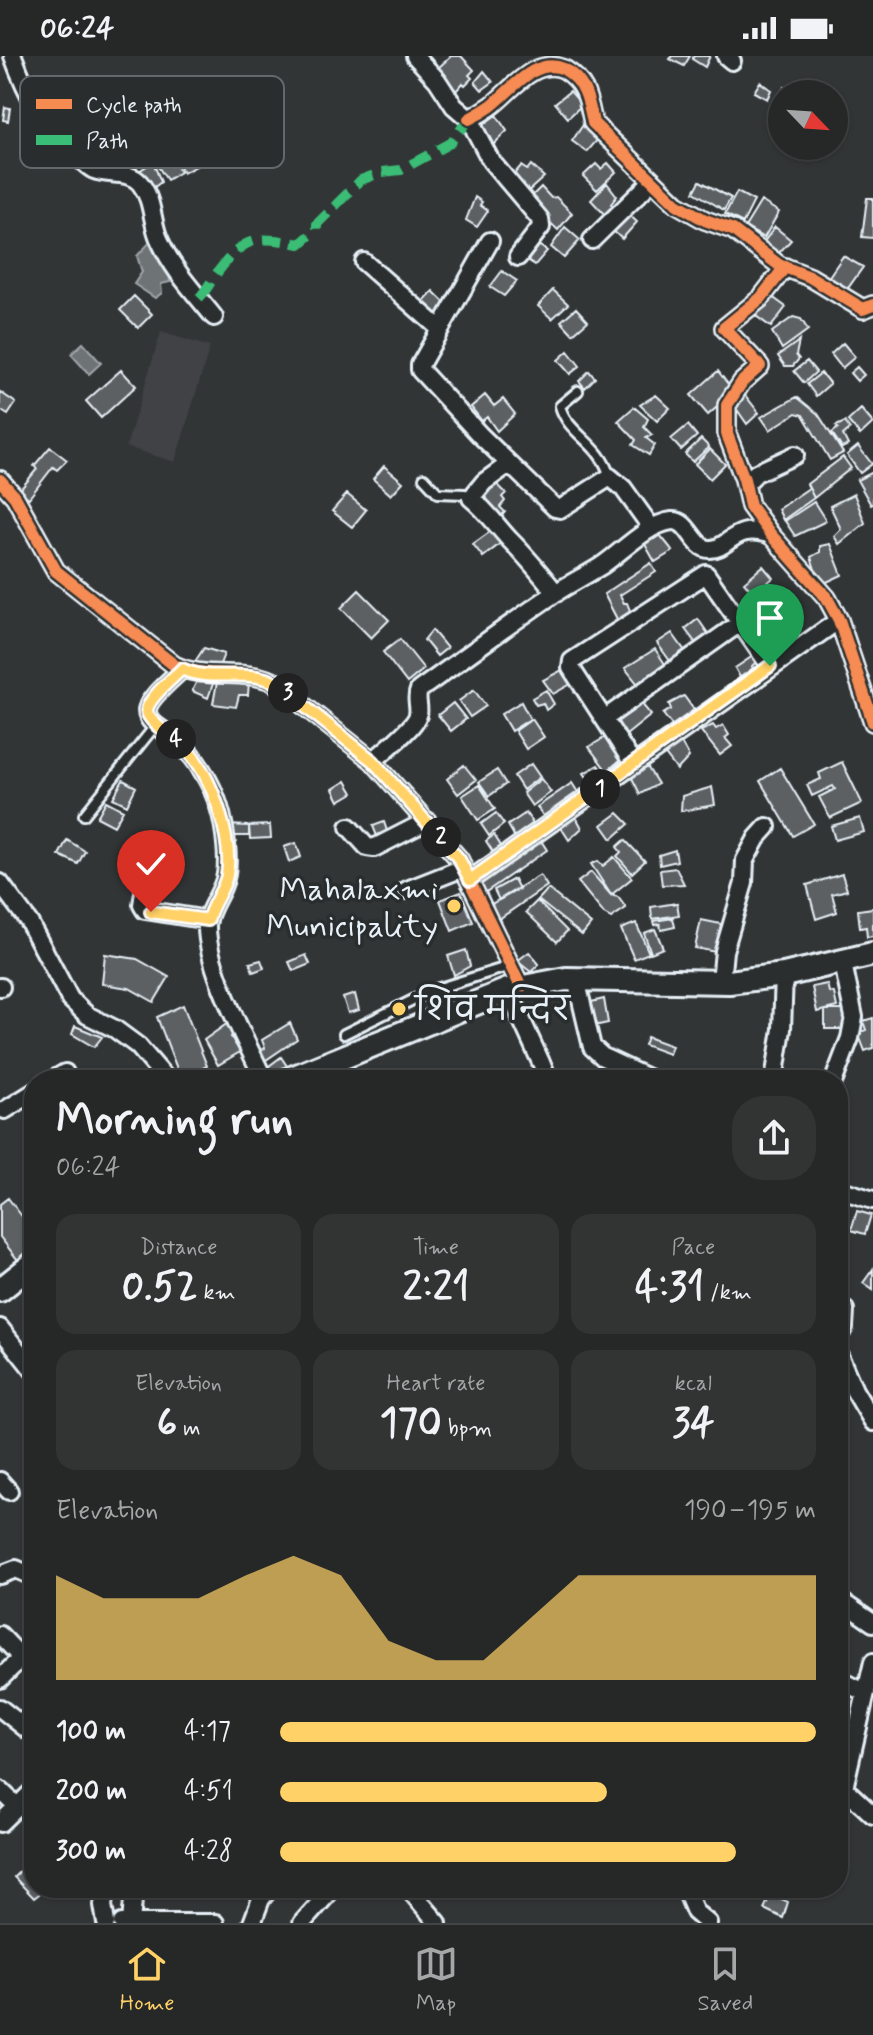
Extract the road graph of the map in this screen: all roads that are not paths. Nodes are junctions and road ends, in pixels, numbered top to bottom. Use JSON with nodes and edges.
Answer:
{"nodes":[{"id":1,"x":13,"y":56,"type":"edge"},
{"id":2,"x":415,"y":56,"type":"edge"},
{"id":3,"x":22,"y":76,"type":"edge"},
{"id":4,"x":469,"y":119,"type":"junction"},
{"id":5,"x":92,"y":168,"type":"edge"},
{"id":6,"x":651,"y":182,"type":"junction"},
{"id":7,"x":592,"y":240,"type":"dead end"},
{"id":8,"x":490,"y":241,"type":"dead end"},
{"id":9,"x":518,"y":257,"type":"dead end"},
{"id":10,"x":364,"y":262,"type":"dead end"},
{"id":11,"x":785,"y":267,"type":"junction"},
{"id":12,"x":873,"y":305,"type":"edge"},
{"id":13,"x":214,"y":317,"type":"dead end"},
{"id":14,"x":440,"y":329,"type":"junction"},
{"id":15,"x":578,"y":391,"type":"dead end"},
{"id":16,"x":795,"y":455,"type":"dead end"},
{"id":17,"x":509,"y":464,"type":"junction"},
{"id":18,"x":610,"y":477,"type":"junction"},
{"id":19,"x":424,"y":478,"type":"dead end"},
{"id":20,"x":0,"y":480,"type":"edge"},
{"id":21,"x":745,"y":484,"type":"junction"},
{"id":22,"x":471,"y":498,"type":"junction"},
{"id":23,"x":651,"y":527,"type":"junction"},
{"id":24,"x":771,"y":535,"type":"junction"},
{"id":25,"x":556,"y":593,"type":"junction"},
{"id":26,"x":839,"y":620,"type":"junction"},
{"id":27,"x":740,"y":623,"type":"junction"},
{"id":28,"x":770,"y":666,"type":"junction"},
{"id":29,"x":182,"y":669,"type":"junction"},
{"id":30,"x":604,"y":719,"type":"junction"},
{"id":31,"x":873,"y":722,"type":"edge"},
{"id":32,"x":156,"y":725,"type":"junction"},
{"id":33,"x":373,"y":761,"type":"junction"},
{"id":34,"x":634,"y":765,"type":"junction"},
{"id":35,"x":84,"y":815,"type":"dead end"},
{"id":36,"x":427,"y":821,"type":"junction"},
{"id":37,"x":349,"y":827,"type":"dead end"},
{"id":38,"x":767,"y":827,"type":"dead end"},
{"id":39,"x":151,"y":850,"type":"dead end"},
{"id":40,"x":467,"y":874,"type":"junction"},
{"id":41,"x":0,"y":883,"type":"edge"},
{"id":42,"x":407,"y":890,"type":"dead end"},
{"id":43,"x":208,"y":920,"type":"junction"},
{"id":44,"x":873,"y":954,"type":"edge"},
{"id":45,"x":843,"y":963,"type":"junction"},
{"id":46,"x":510,"y":966,"type":"junction"},
{"id":47,"x":784,"y":975,"type":"junction"},
{"id":48,"x":576,"y":979,"type":"junction"},
{"id":49,"x":721,"y":982,"type":"junction"},
{"id":50,"x":514,"y":989,"type":"junction"},
{"id":51,"x":344,"y":1034,"type":"dead end"},
{"id":52,"x":158,"y":1070,"type":"edge"},
{"id":53,"x":260,"y":1070,"type":"edge"},
{"id":54,"x":312,"y":1070,"type":"edge"},
{"id":55,"x":545,"y":1070,"type":"edge"},
{"id":56,"x":631,"y":1070,"type":"edge"},
{"id":57,"x":776,"y":1070,"type":"edge"},
{"id":58,"x":838,"y":1070,"type":"edge"},
{"id":59,"x":24,"y":1098,"type":"edge"},
{"id":60,"x":2,"y":1112,"type":"edge"},
{"id":61,"x":848,"y":1192,"type":"edge"},
{"id":62,"x":873,"y":1200,"type":"edge"},
{"id":63,"x":24,"y":1271,"type":"edge"},
{"id":64,"x":0,"y":1290,"type":"edge"},
{"id":65,"x":0,"y":1328,"type":"edge"},
{"id":66,"x":24,"y":1358,"type":"edge"},
{"id":67,"x":848,"y":1376,"type":"edge"},
{"id":68,"x":873,"y":1422,"type":"edge"},
{"id":69,"x":24,"y":1573,"type":"edge"},
{"id":70,"x":0,"y":1575,"type":"edge"},
{"id":71,"x":848,"y":1606,"type":"edge"},
{"id":72,"x":873,"y":1623,"type":"edge"},
{"id":73,"x":0,"y":1635,"type":"edge"},
{"id":74,"x":873,"y":1662,"type":"edge"},
{"id":75,"x":0,"y":1679,"type":"edge"},
{"id":76,"x":848,"y":1684,"type":"edge"},
{"id":77,"x":866,"y":1693,"type":"junction"},
{"id":78,"x":0,"y":1708,"type":"edge"},
{"id":79,"x":24,"y":1727,"type":"edge"},
{"id":80,"x":848,"y":1766,"type":"edge"},
{"id":81,"x":0,"y":1790,"type":"edge"},
{"id":82,"x":848,"y":1799,"type":"edge"},
{"id":83,"x":24,"y":1800,"type":"edge"},
{"id":84,"x":24,"y":1805,"type":"edge"},
{"id":85,"x":873,"y":1815,"type":"edge"},
{"id":86,"x":0,"y":1823,"type":"edge"},
{"id":87,"x":104,"y":1898,"type":"edge"},
{"id":88,"x":133,"y":1898,"type":"edge"},
{"id":89,"x":262,"y":1898,"type":"edge"},
{"id":90,"x":324,"y":1898,"type":"edge"},
{"id":91,"x":417,"y":1898,"type":"edge"},
{"id":92,"x":689,"y":1898,"type":"edge"},
{"id":93,"x":106,"y":1923,"type":"edge"},
{"id":94,"x":122,"y":1923,"type":"edge"},
{"id":95,"x":131,"y":1923,"type":"edge"},
{"id":96,"x":215,"y":1923,"type":"edge"},
{"id":97,"x":252,"y":1923,"type":"edge"},
{"id":98,"x":302,"y":1923,"type":"edge"},
{"id":99,"x":438,"y":1923,"type":"edge"},
{"id":100,"x":708,"y":1923,"type":"edge"}],
"edges":[{"from":1,"to":3,"type":"street"},
{"from":2,"to":4,"type":"street"},
{"from":4,"to":6,"type":"street"},
{"from":4,"to":9,"type":"street"},
{"from":5,"to":13,"type":"street"},
{"from":6,"to":7,"type":"street"},
{"from":6,"to":11,"type":"street"},
{"from":8,"to":14,"type":"street"},
{"from":10,"to":14,"type":"street"},
{"from":11,"to":12,"type":"street"},
{"from":11,"to":21,"type":"street"},
{"from":14,"to":17,"type":"street"},
{"from":15,"to":18,"type":"lane"},
{"from":16,"to":21,"type":"street"},
{"from":17,"to":18,"type":"street"},
{"from":17,"to":22,"type":"street"},
{"from":18,"to":23,"type":"street"},
{"from":19,"to":22,"type":"lane"},
{"from":20,"to":29,"type":"street"},
{"from":21,"to":24,"type":"street"},
{"from":22,"to":25,"type":"street"},
{"from":23,"to":24,"type":"street"},
{"from":23,"to":25,"type":"street"},
{"from":24,"to":26,"type":"street"},
{"from":25,"to":33,"type":"street"},
{"from":26,"to":28,"type":"street"},
{"from":26,"to":31,"type":"street"},
{"from":27,"to":28,"type":"street"},
{"from":27,"to":30,"type":"street"},
{"from":27,"to":30,"type":"street"},
{"from":28,"to":34,"type":"street"},
{"from":29,"to":32,"type":"street"},
{"from":29,"to":33,"type":"street"},
{"from":30,"to":34,"type":"street"},
{"from":32,"to":35,"type":"lane"},
{"from":32,"to":43,"type":"street"},
{"from":33,"to":36,"type":"street"},
{"from":34,"to":40,"type":"street"},
{"from":36,"to":37,"type":"street"},
{"from":36,"to":40,"type":"street"},
{"from":38,"to":49,"type":"street"},
{"from":39,"to":43,"type":"street"},
{"from":40,"to":42,"type":"street"},
{"from":40,"to":46,"type":"street"},
{"from":41,"to":52,"type":"street"},
{"from":43,"to":53,"type":"street"},
{"from":44,"to":45,"type":"main road"},
{"from":45,"to":47,"type":"main road"},
{"from":45,"to":58,"type":"street"},
{"from":46,"to":50,"type":"street"},
{"from":46,"to":51,"type":"lane"},
{"from":47,"to":49,"type":"main road"},
{"from":47,"to":57,"type":"street"},
{"from":48,"to":49,"type":"main road"},
{"from":48,"to":50,"type":"main road"},
{"from":48,"to":56,"type":"street"},
{"from":50,"to":54,"type":"main road"},
{"from":50,"to":55,"type":"street"},
{"from":59,"to":60,"type":"street"},
{"from":61,"to":62,"type":"street"},
{"from":63,"to":64,"type":"main road"},
{"from":65,"to":66,"type":"street"},
{"from":67,"to":68,"type":"street"},
{"from":69,"to":70,"type":"street"},
{"from":71,"to":72,"type":"street"},
{"from":73,"to":75,"type":"street"},
{"from":74,"to":77,"type":"street"},
{"from":76,"to":77,"type":"street"},
{"from":77,"to":80,"type":"street"},
{"from":78,"to":79,"type":"street"},
{"from":81,"to":83,"type":"street"},
{"from":82,"to":85,"type":"street"},
{"from":84,"to":86,"type":"street"},
{"from":87,"to":93,"type":"street"},
{"from":88,"to":95,"type":"street"},
{"from":89,"to":97,"type":"street"},
{"from":90,"to":98,"type":"street"},
{"from":91,"to":99,"type":"street"},
{"from":92,"to":100,"type":"street"},
{"from":94,"to":95,"type":"street"},
{"from":95,"to":96,"type":"street"}]}
